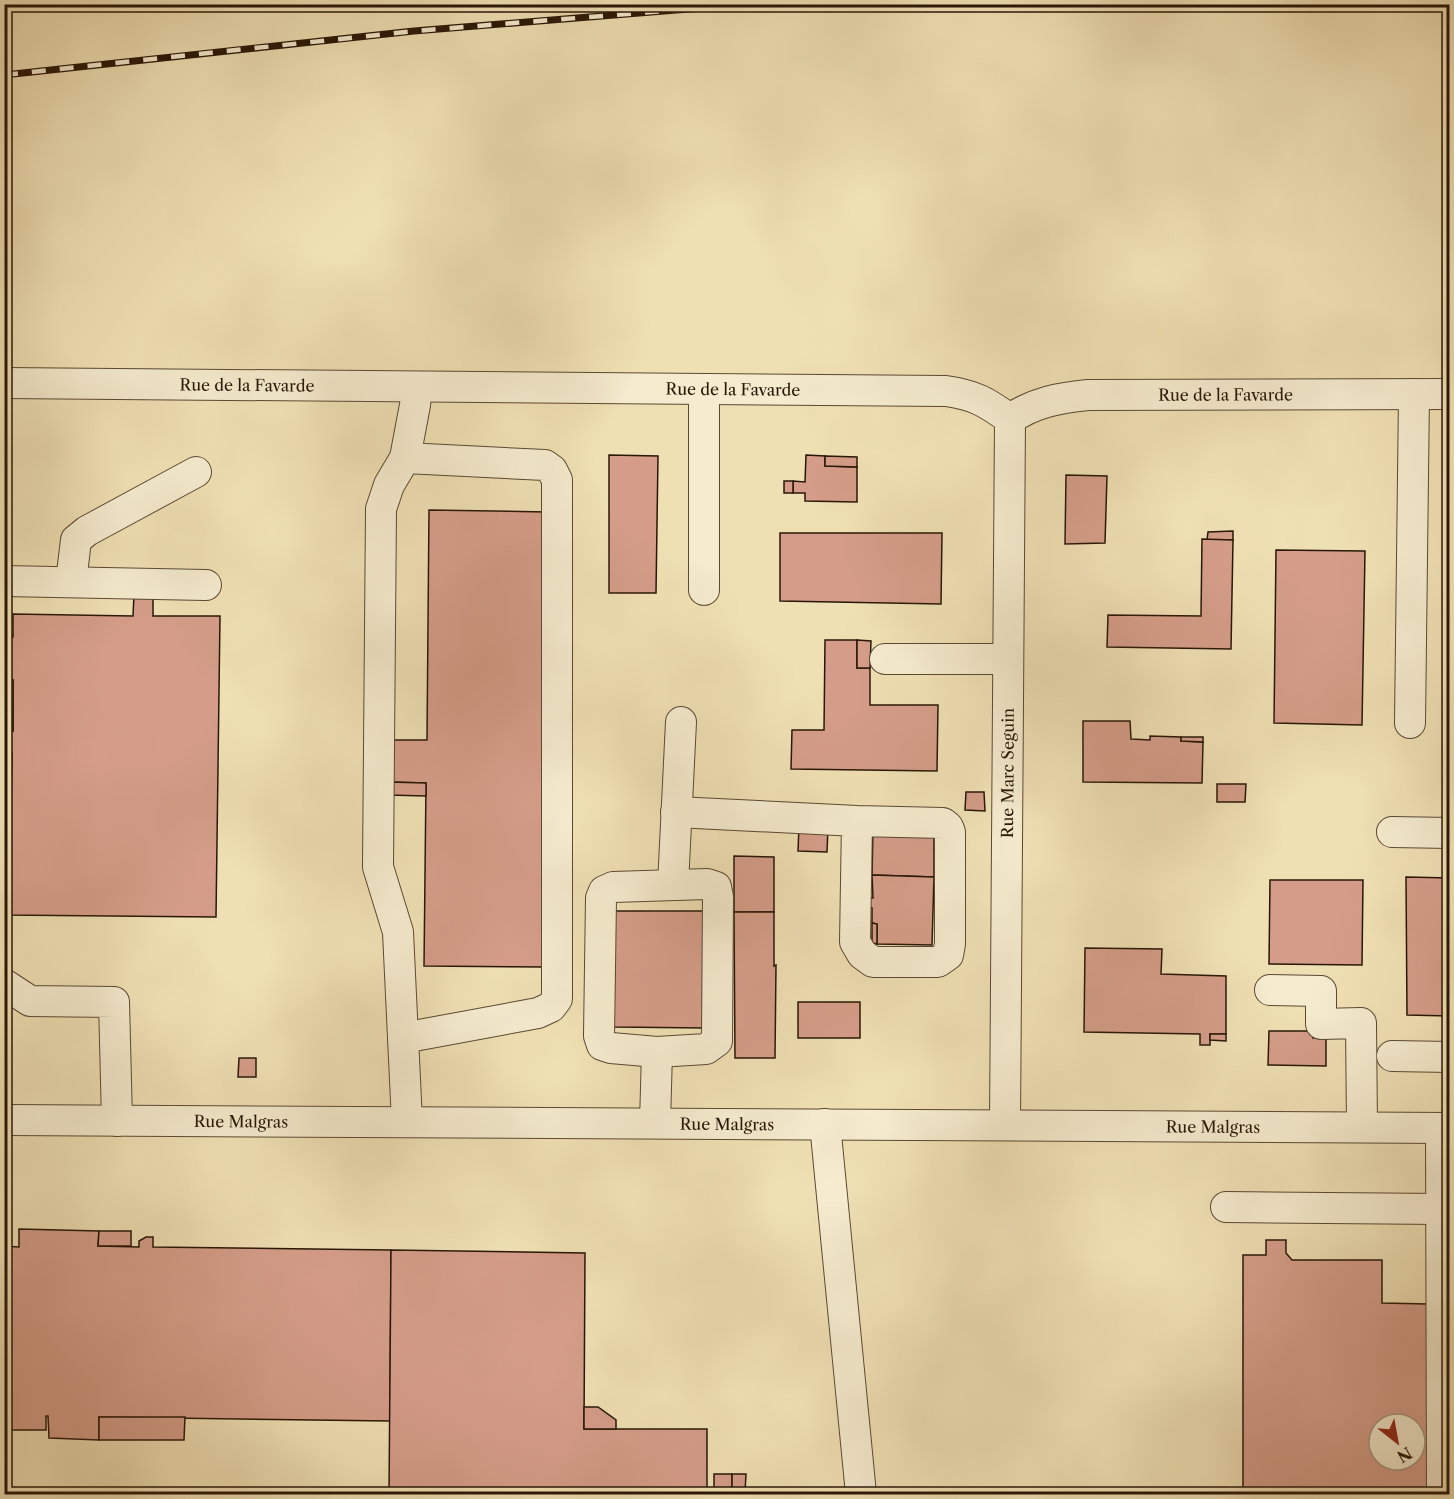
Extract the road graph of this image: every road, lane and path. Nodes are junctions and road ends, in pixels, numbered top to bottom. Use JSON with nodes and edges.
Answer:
{"nodes":[{"id":1,"x":4,"y":383,"type":"edge"},
{"id":2,"x":417,"y":387,"type":"junction"},
{"id":3,"x":704,"y":389,"type":"junction"},
{"id":4,"x":1414,"y":394,"type":"junction"},
{"id":5,"x":1449,"y":394,"type":"edge"},
{"id":6,"x":1010,"y":419,"type":"junction"},
{"id":7,"x":405,"y":458,"type":"junction"},
{"id":8,"x":196,"y":472,"type":"dead end"},
{"id":9,"x":4,"y":581,"type":"edge"},
{"id":10,"x":71,"y":582,"type":"junction"},
{"id":11,"x":206,"y":585,"type":"dead end"},
{"id":12,"x":704,"y":590,"type":"dead end"},
{"id":13,"x":885,"y":659,"type":"dead end"},
{"id":14,"x":1008,"y":659,"type":"junction"},
{"id":15,"x":681,"y":722,"type":"dead end"},
{"id":16,"x":1410,"y":723,"type":"dead end"},
{"id":17,"x":676,"y":812,"type":"junction"},
{"id":18,"x":857,"y":821,"type":"junction"},
{"id":19,"x":1392,"y":832,"type":"dead end"},
{"id":20,"x":1449,"y":832,"type":"edge"},
{"id":21,"x":673,"y":885,"type":"junction"},
{"id":22,"x":4,"y":984,"type":"edge"},
{"id":23,"x":1270,"y":990,"type":"dead end"},
{"id":24,"x":403,"y":1038,"type":"junction"},
{"id":25,"x":657,"y":1052,"type":"junction"},
{"id":26,"x":1392,"y":1056,"type":"dead end"},
{"id":27,"x":1449,"y":1057,"type":"edge"},
{"id":28,"x":4,"y":1120,"type":"edge"},
{"id":29,"x":117,"y":1121,"type":"junction"},
{"id":30,"x":407,"y":1122,"type":"junction"},
{"id":31,"x":655,"y":1123,"type":"junction"},
{"id":32,"x":825,"y":1124,"type":"junction"},
{"id":33,"x":1005,"y":1125,"type":"junction"},
{"id":34,"x":1362,"y":1127,"type":"junction"},
{"id":35,"x":1445,"y":1128,"type":"edge"},
{"id":36,"x":1226,"y":1207,"type":"dead end"},
{"id":37,"x":1441,"y":1209,"type":"junction"},
{"id":38,"x":861,"y":1494,"type":"edge"},
{"id":39,"x":1442,"y":1494,"type":"edge"}],
"edges":[{"from":1,"to":2,"type":"street","name":"Rue de la Favarde"},
{"from":2,"to":3,"type":"street","name":"Rue de la Favarde"},
{"from":2,"to":7,"type":"street"},
{"from":3,"to":6,"type":"street","name":"Rue de la Favarde"},
{"from":3,"to":12,"type":"street"},
{"from":4,"to":5,"type":"street","name":"Rue de la Favarde"},
{"from":4,"to":6,"type":"street","name":"Rue de la Favarde"},
{"from":4,"to":16,"type":"street"},
{"from":6,"to":14,"type":"street","name":"Rue Marc Seguin"},
{"from":7,"to":24,"type":"street"},
{"from":7,"to":24,"type":"street"},
{"from":8,"to":10,"type":"street"},
{"from":9,"to":10,"type":"street"},
{"from":10,"to":11,"type":"street"},
{"from":13,"to":14,"type":"street"},
{"from":14,"to":33,"type":"street","name":"Rue Marc Seguin"},
{"from":15,"to":17,"type":"street"},
{"from":17,"to":18,"type":"street"},
{"from":17,"to":21,"type":"street"},
{"from":18,"to":18,"type":"street"},
{"from":19,"to":20,"type":"street"},
{"from":21,"to":25,"type":"street"},
{"from":21,"to":25,"type":"street"},
{"from":22,"to":29,"type":"street"},
{"from":23,"to":34,"type":"street"},
{"from":24,"to":30,"type":"street"},
{"from":25,"to":31,"type":"street"},
{"from":26,"to":27,"type":"street"},
{"from":28,"to":29,"type":"street","name":"Rue Malgras"},
{"from":29,"to":30,"type":"street","name":"Rue Malgras"},
{"from":30,"to":31,"type":"street","name":"Rue Malgras"},
{"from":31,"to":32,"type":"street","name":"Rue Malgras"},
{"from":32,"to":33,"type":"street","name":"Rue Malgras"},
{"from":32,"to":38,"type":"street"},
{"from":33,"to":34,"type":"street","name":"Rue Malgras"},
{"from":34,"to":35,"type":"street","name":"Rue Malgras"},
{"from":35,"to":37,"type":"street"},
{"from":36,"to":37,"type":"street"},
{"from":37,"to":39,"type":"street"}]}
